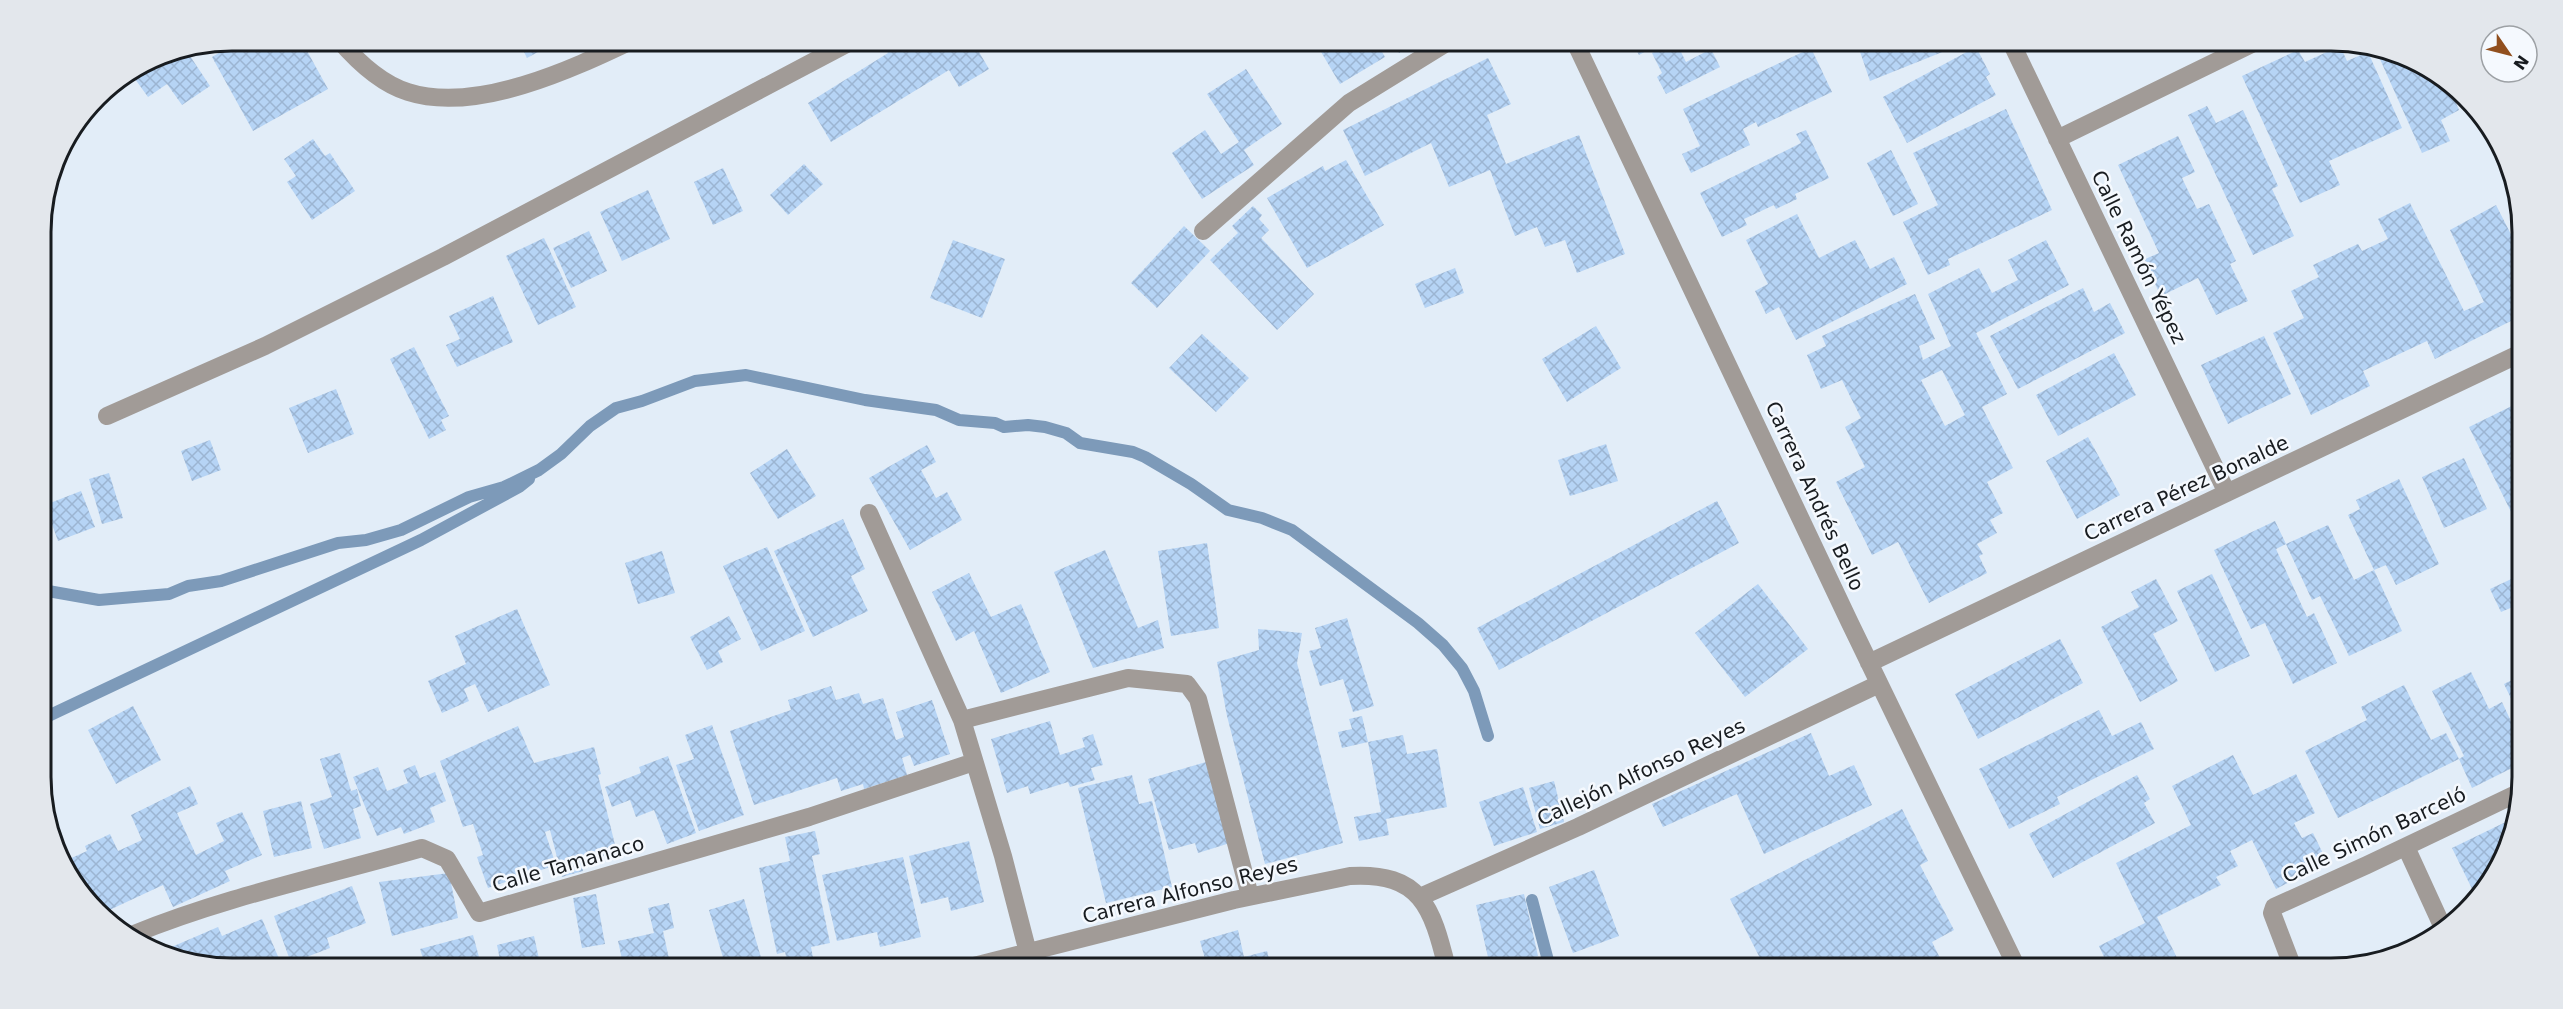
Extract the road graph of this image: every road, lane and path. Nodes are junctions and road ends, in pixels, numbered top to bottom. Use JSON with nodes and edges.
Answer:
{"nodes":[{"id":1,"x":351,"y":51,"type":"edge"},
{"id":2,"x":608,"y":51,"type":"edge"},
{"id":3,"x":833,"y":51,"type":"edge"},
{"id":4,"x":1433,"y":51,"type":"edge"},
{"id":5,"x":1579,"y":51,"type":"edge"},
{"id":6,"x":2015,"y":51,"type":"edge"},
{"id":7,"x":2237,"y":51,"type":"edge"},
{"id":8,"x":2057,"y":139,"type":"junction"},
{"id":9,"x":1203,"y":231,"type":"dead end"},
{"id":10,"x":2512,"y":357,"type":"edge"},
{"id":11,"x":107,"y":416,"type":"dead end"},
{"id":12,"x":2227,"y":494,"type":"junction"},
{"id":13,"x":868,"y":513,"type":"dead end"},
{"id":14,"x":1869,"y":663,"type":"junction"},
{"id":15,"x":1879,"y":684,"type":"junction"},
{"id":16,"x":962,"y":720,"type":"junction"},
{"id":17,"x":974,"y":762,"type":"junction"},
{"id":18,"x":2511,"y":796,"type":"edge"},
{"id":19,"x":2406,"y":847,"type":"junction"},
{"id":20,"x":1250,"y":896,"type":"junction"},
{"id":21,"x":1420,"y":897,"type":"junction"},
{"id":22,"x":2441,"y":921,"type":"edge"},
{"id":23,"x":140,"y":932,"type":"edge"},
{"id":24,"x":1029,"y":958,"type":"edge"},
{"id":25,"x":1040,"y":958,"type":"edge"},
{"id":26,"x":1444,"y":958,"type":"edge"},
{"id":27,"x":2013,"y":958,"type":"edge"},
{"id":28,"x":2289,"y":958,"type":"edge"}],
"edges":[{"from":1,"to":2,"type":"street"},
{"from":3,"to":11,"type":"street"},
{"from":4,"to":9,"type":"street"},
{"from":5,"to":14,"type":"street","name":"Carrera Andrés Bello"},
{"from":6,"to":8,"type":"street","name":"Calle Ramón Yépez"},
{"from":7,"to":8,"type":"street"},
{"from":8,"to":12,"type":"street","name":"Calle Ramón Yépez"},
{"from":10,"to":12,"type":"street","name":"Carrera Pérez Bonalde"},
{"from":12,"to":14,"type":"street","name":"Carrera Pérez Bonalde"},
{"from":13,"to":16,"type":"street"},
{"from":14,"to":15,"type":"street","name":"Carrera Andrés Bello"},
{"from":15,"to":21,"type":"street","name":"Callejón Alfonso Reyes"},
{"from":15,"to":27,"type":"street","name":"Carrera Andrés Bello"},
{"from":16,"to":17,"type":"street"},
{"from":16,"to":20,"type":"street"},
{"from":17,"to":23,"type":"street","name":"Calle Tamanaco"},
{"from":17,"to":24,"type":"street"},
{"from":18,"to":19,"type":"street","name":"Calle Simón Barceló"},
{"from":19,"to":22,"type":"street"},
{"from":19,"to":28,"type":"street","name":"Calle Simón Barceló"},
{"from":20,"to":21,"type":"street","name":"Carrera Alfonso Reyes"},
{"from":20,"to":25,"type":"street","name":"Carrera Alfonso Reyes"},
{"from":21,"to":26,"type":"street"}]}
